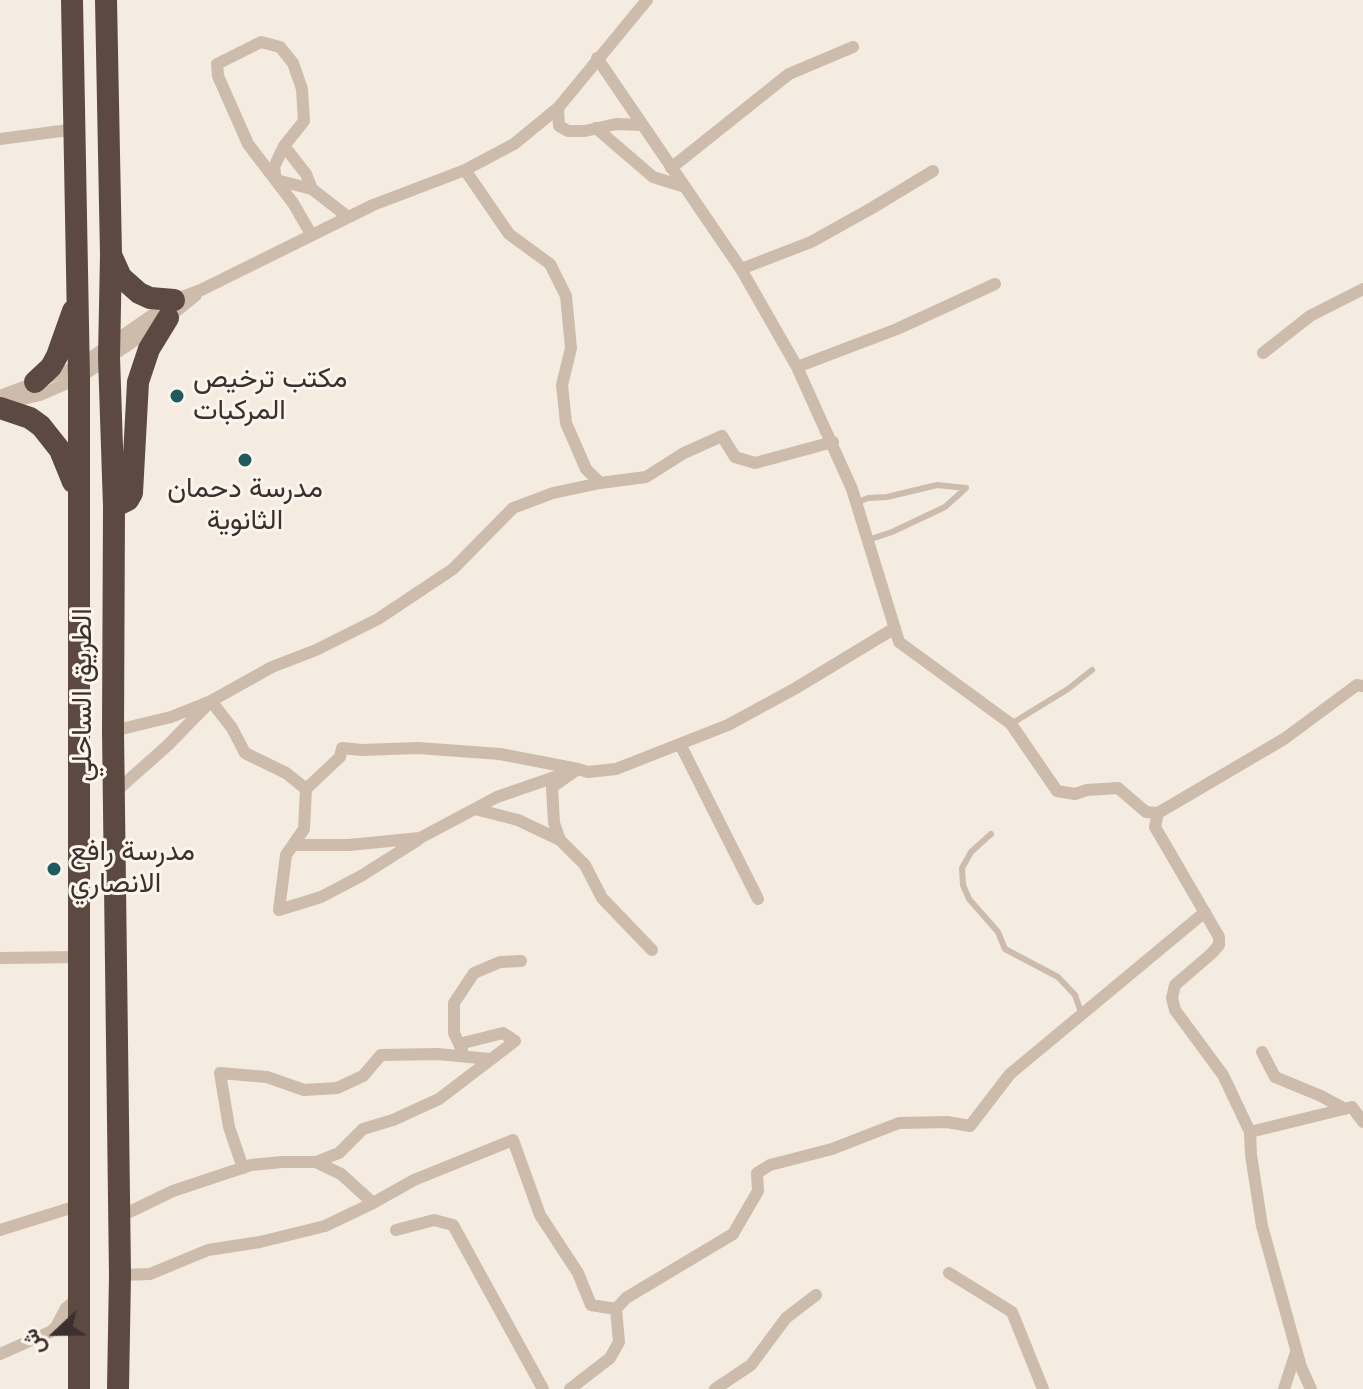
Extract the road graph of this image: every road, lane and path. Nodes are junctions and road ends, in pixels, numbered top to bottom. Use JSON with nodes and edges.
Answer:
{"nodes":[{"id":1,"x":72,"y":0,"type":"edge"},
{"id":2,"x":106,"y":0,"type":"edge"},
{"id":3,"x":647,"y":0,"type":"edge"},
{"id":4,"x":853,"y":47,"type":"dead end"},
{"id":5,"x":597,"y":58,"type":"junction"},
{"id":6,"x":558,"y":108,"type":"junction"},
{"id":7,"x":642,"y":125,"type":"junction"},
{"id":8,"x":596,"y":128,"type":"junction"},
{"id":9,"x":76,"y":129,"type":"junction"},
{"id":10,"x":0,"y":139,"type":"edge"},
{"id":11,"x":284,"y":146,"type":"junction"},
{"id":12,"x":671,"y":168,"type":"junction"},
{"id":13,"x":465,"y":170,"type":"junction"},
{"id":14,"x":933,"y":171,"type":"dead end"},
{"id":15,"x":276,"y":180,"type":"junction"},
{"id":16,"x":685,"y":187,"type":"junction"},
{"id":17,"x":312,"y":189,"type":"junction"},
{"id":18,"x":348,"y":217,"type":"junction"},
{"id":19,"x":311,"y":234,"type":"junction"},
{"id":20,"x":111,"y":255,"type":"junction"},
{"id":21,"x":741,"y":269,"type":"junction"},
{"id":22,"x":995,"y":284,"type":"dead end"},
{"id":23,"x":1363,"y":289,"type":"edge"},
{"id":24,"x":201,"y":290,"type":"junction"},
{"id":25,"x":78,"y":298,"type":"junction"},
{"id":26,"x":171,"y":309,"type":"junction"},
{"id":27,"x":110,"y":350,"type":"junction"},
{"id":28,"x":1263,"y":353,"type":"dead end"},
{"id":29,"x":797,"y":367,"type":"junction"},
{"id":30,"x":79,"y":372,"type":"junction"},
{"id":31,"x":35,"y":382,"type":"junction"},
{"id":32,"x":0,"y":396,"type":"edge"},
{"id":33,"x":0,"y":406,"type":"edge"},
{"id":34,"x":833,"y":442,"type":"junction"},
{"id":35,"x":600,"y":483,"type":"junction"},
{"id":36,"x":856,"y":503,"type":"junction"},
{"id":37,"x":114,"y":507,"type":"junction"},
{"id":38,"x":79,"y":510,"type":"junction"},
{"id":39,"x":868,"y":540,"type":"junction"},
{"id":40,"x":895,"y":628,"type":"junction"},
{"id":41,"x":1092,"y":670,"type":"dead end"},
{"id":42,"x":1363,"y":686,"type":"edge"},
{"id":43,"x":211,"y":701,"type":"junction"},
{"id":44,"x":1011,"y":724,"type":"junction"},
{"id":45,"x":113,"y":731,"type":"junction"},
{"id":46,"x":681,"y":746,"type":"junction"},
{"id":47,"x":578,"y":769,"type":"junction"},
{"id":48,"x":306,"y":789,"type":"junction"},
{"id":49,"x":114,"y":794,"type":"junction"},
{"id":50,"x":475,"y":809,"type":"junction"},
{"id":51,"x":1158,"y":813,"type":"junction"},
{"id":52,"x":991,"y":834,"type":"dead end"},
{"id":53,"x":420,"y":838,"type":"junction"},
{"id":54,"x":560,"y":840,"type":"junction"},
{"id":55,"x":293,"y":845,"type":"junction"},
{"id":56,"x":758,"y":899,"type":"dead end"},
{"id":57,"x":1205,"y":912,"type":"junction"},
{"id":58,"x":652,"y":950,"type":"dead end"},
{"id":59,"x":80,"y":957,"type":"junction"},
{"id":60,"x":0,"y":958,"type":"edge"},
{"id":61,"x":521,"y":961,"type":"dead end"},
{"id":62,"x":1082,"y":1015,"type":"junction"},
{"id":63,"x":459,"y":1044,"type":"junction"},
{"id":64,"x":1262,"y":1052,"type":"dead end"},
{"id":65,"x":465,"y":1057,"type":"junction"},
{"id":66,"x":490,"y":1059,"type":"junction"},
{"id":67,"x":1345,"y":1109,"type":"junction"},
{"id":68,"x":1363,"y":1122,"type":"edge"},
{"id":69,"x":1250,"y":1132,"type":"junction"},
{"id":70,"x":316,"y":1162,"type":"junction"},
{"id":71,"x":243,"y":1168,"type":"junction"},
{"id":72,"x":373,"y":1203,"type":"junction"},
{"id":73,"x":77,"y":1206,"type":"junction"},
{"id":74,"x":119,"y":1217,"type":"junction"},
{"id":75,"x":0,"y":1230,"type":"edge"},
{"id":76,"x":396,"y":1230,"type":"dead end"},
{"id":77,"x":949,"y":1273,"type":"dead end"},
{"id":78,"x":120,"y":1275,"type":"junction"},
{"id":79,"x":816,"y":1295,"type":"dead end"},
{"id":80,"x":78,"y":1298,"type":"junction"},
{"id":81,"x":616,"y":1309,"type":"junction"},
{"id":82,"x":1296,"y":1352,"type":"junction"},
{"id":83,"x":0,"y":1354,"type":"edge"},
{"id":84,"x":79,"y":1389,"type":"edge"},
{"id":85,"x":118,"y":1389,"type":"edge"},
{"id":86,"x":543,"y":1389,"type":"edge"},
{"id":87,"x":570,"y":1389,"type":"edge"},
{"id":88,"x":715,"y":1389,"type":"edge"},
{"id":89,"x":1043,"y":1389,"type":"edge"},
{"id":90,"x":1284,"y":1389,"type":"edge"},
{"id":91,"x":1311,"y":1389,"type":"edge"}],
"edges":[{"from":1,"to":9,"type":"highway","name":"الطريق الساحلي"},
{"from":2,"to":20,"type":"highway","name":"الطريق الساحلي"},
{"from":3,"to":5,"type":"street"},
{"from":4,"to":12,"type":"street"},
{"from":5,"to":6,"type":"street"},
{"from":5,"to":7,"type":"street"},
{"from":6,"to":8,"type":"street"},
{"from":6,"to":13,"type":"street"},
{"from":7,"to":8,"type":"street"},
{"from":7,"to":12,"type":"street"},
{"from":8,"to":16,"type":"street"},
{"from":9,"to":10,"type":"street"},
{"from":9,"to":25,"type":"highway","name":"الطريق الساحلي"},
{"from":11,"to":15,"type":"street"},
{"from":11,"to":15,"type":"street"},
{"from":11,"to":17,"type":"street"},
{"from":12,"to":16,"type":"street"},
{"from":13,"to":18,"type":"street"},
{"from":13,"to":35,"type":"street"},
{"from":14,"to":21,"type":"street"},
{"from":15,"to":17,"type":"street"},
{"from":15,"to":19,"type":"street"},
{"from":16,"to":21,"type":"street"},
{"from":17,"to":18,"type":"street"},
{"from":18,"to":19,"type":"street"},
{"from":19,"to":24,"type":"street"},
{"from":20,"to":26,"type":"highway"},
{"from":20,"to":27,"type":"highway","name":"الطريق الساحلي"},
{"from":21,"to":29,"type":"street"},
{"from":22,"to":29,"type":"street"},
{"from":23,"to":28,"type":"street"},
{"from":24,"to":26,"type":"street"},
{"from":24,"to":26,"type":"street"},
{"from":25,"to":30,"type":"highway","name":"الطريق الساحلي"},
{"from":25,"to":31,"type":"highway"},
{"from":26,"to":27,"type":"street"},
{"from":26,"to":27,"type":"street"},
{"from":26,"to":37,"type":"highway"},
{"from":27,"to":30,"type":"street"},
{"from":27,"to":37,"type":"highway","name":"الطريق الساحلي"},
{"from":29,"to":34,"type":"street"},
{"from":30,"to":31,"type":"street"},
{"from":30,"to":33,"type":"street"},
{"from":30,"to":38,"type":"highway","name":"الطريق الساحلي"},
{"from":31,"to":32,"type":"street"},
{"from":33,"to":38,"type":"highway"},
{"from":34,"to":35,"type":"street"},
{"from":34,"to":36,"type":"street"},
{"from":35,"to":43,"type":"street"},
{"from":36,"to":39,"type":"street"},
{"from":36,"to":39,"type":"lane"},
{"from":37,"to":45,"type":"highway","name":"الطريق الساحلي"},
{"from":38,"to":59,"type":"highway","name":"الطريق الساحلي"},
{"from":39,"to":40,"type":"street"},
{"from":40,"to":44,"type":"street"},
{"from":40,"to":46,"type":"street"},
{"from":41,"to":44,"type":"lane"},
{"from":42,"to":51,"type":"street"},
{"from":43,"to":45,"type":"street"},
{"from":43,"to":48,"type":"street"},
{"from":43,"to":49,"type":"street"},
{"from":44,"to":51,"type":"street"},
{"from":45,"to":49,"type":"highway","name":"الطريق الساحلي"},
{"from":46,"to":47,"type":"street"},
{"from":46,"to":56,"type":"street"},
{"from":47,"to":48,"type":"street"},
{"from":47,"to":50,"type":"street"},
{"from":47,"to":54,"type":"street"},
{"from":48,"to":55,"type":"street"},
{"from":49,"to":74,"type":"highway","name":"الطريق الساحلي"},
{"from":50,"to":53,"type":"street"},
{"from":50,"to":54,"type":"street"},
{"from":51,"to":57,"type":"street"},
{"from":52,"to":62,"type":"lane"},
{"from":53,"to":55,"type":"street"},
{"from":53,"to":55,"type":"street"},
{"from":54,"to":58,"type":"street"},
{"from":57,"to":62,"type":"street"},
{"from":57,"to":69,"type":"street"},
{"from":59,"to":60,"type":"street"},
{"from":59,"to":73,"type":"highway","name":"الطريق الساحلي"},
{"from":61,"to":63,"type":"street"},
{"from":62,"to":81,"type":"street"},
{"from":63,"to":65,"type":"street"},
{"from":63,"to":66,"type":"street"},
{"from":64,"to":67,"type":"street"},
{"from":65,"to":66,"type":"street"},
{"from":65,"to":71,"type":"street"},
{"from":66,"to":70,"type":"street"},
{"from":67,"to":68,"type":"street"},
{"from":67,"to":69,"type":"street"},
{"from":69,"to":82,"type":"street"},
{"from":70,"to":71,"type":"street"},
{"from":70,"to":72,"type":"street"},
{"from":71,"to":74,"type":"street"},
{"from":72,"to":78,"type":"street"},
{"from":72,"to":81,"type":"street"},
{"from":73,"to":75,"type":"street"},
{"from":73,"to":80,"type":"highway","name":"الطريق الساحلي"},
{"from":74,"to":78,"type":"highway","name":"الطريق الساحلي"},
{"from":76,"to":86,"type":"street"},
{"from":77,"to":89,"type":"street"},
{"from":78,"to":85,"type":"highway","name":"الطريق الساحلي"},
{"from":79,"to":88,"type":"street"},
{"from":80,"to":83,"type":"street"},
{"from":80,"to":84,"type":"highway","name":"الطريق الساحلي"},
{"from":81,"to":87,"type":"street"},
{"from":82,"to":90,"type":"street"},
{"from":82,"to":91,"type":"street"}]}
